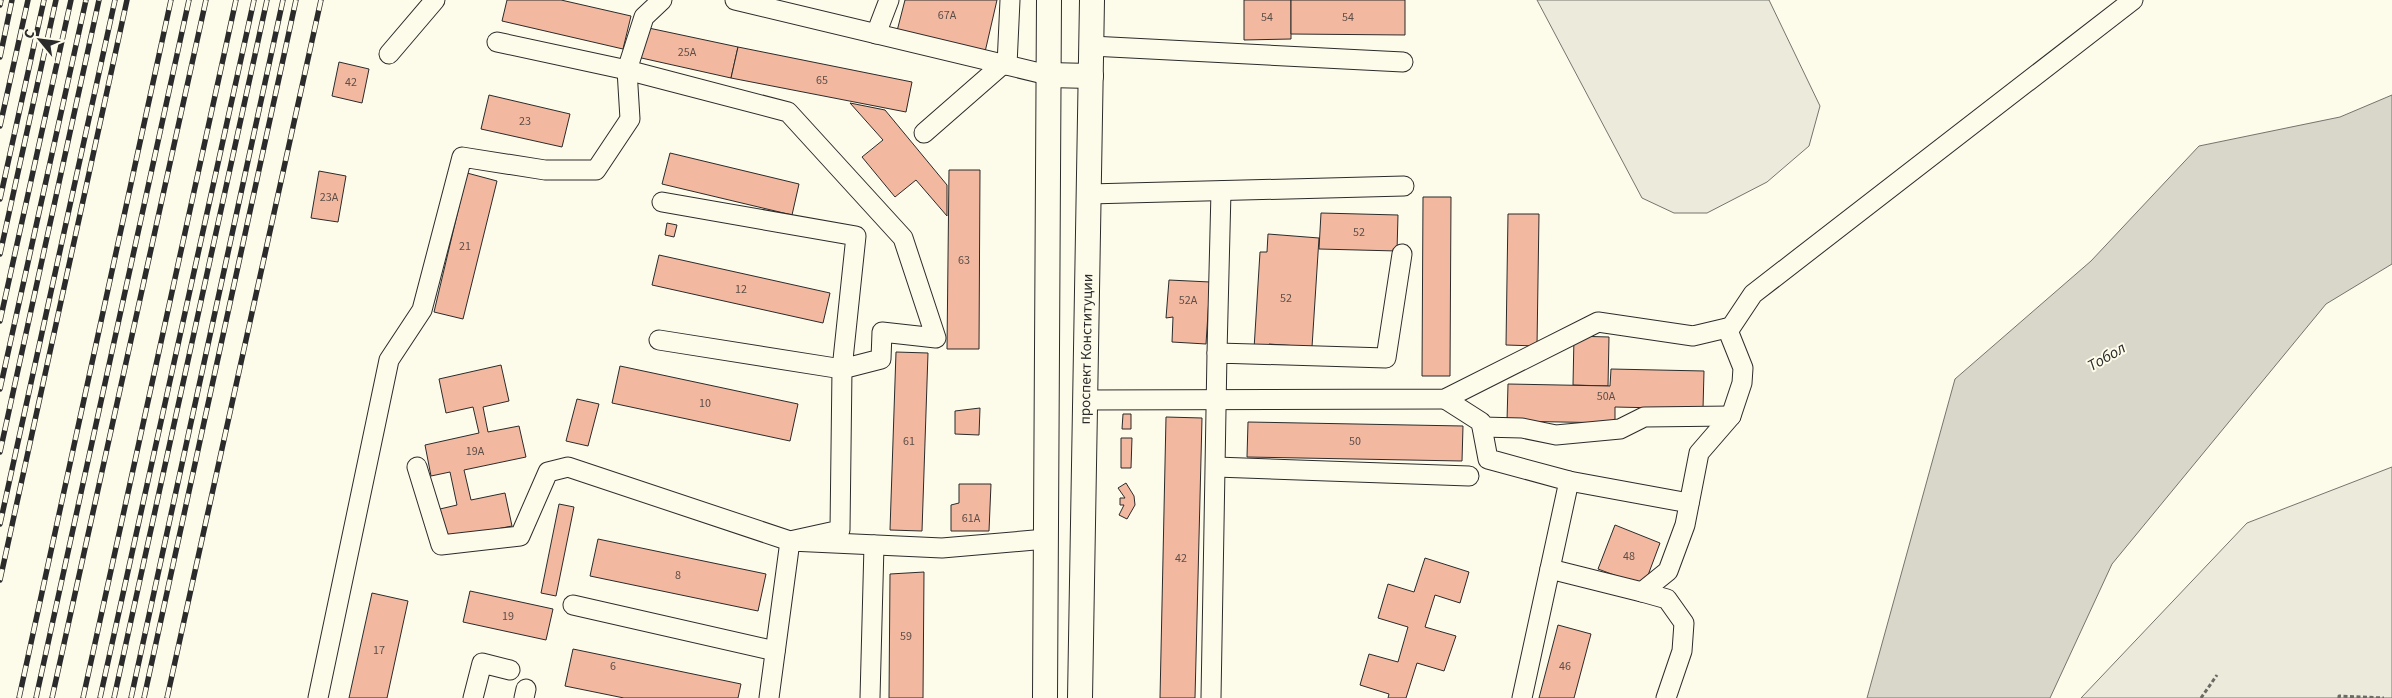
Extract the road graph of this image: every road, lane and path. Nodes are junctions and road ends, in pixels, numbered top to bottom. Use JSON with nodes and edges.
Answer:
{"nodes":[{"id":1,"x":435,"y":0,"type":"edge"},
{"id":2,"x":662,"y":0,"type":"edge"},
{"id":3,"x":735,"y":0,"type":"edge"},
{"id":4,"x":889,"y":0,"type":"edge"},
{"id":5,"x":1010,"y":0,"type":"edge"},
{"id":6,"x":1049,"y":0,"type":"edge"},
{"id":7,"x":1092,"y":0,"type":"edge"},
{"id":8,"x":2133,"y":0,"type":"edge"},
{"id":9,"x":876,"y":34,"type":"junction"},
{"id":10,"x":496,"y":42,"type":"dead end"},
{"id":11,"x":1091,"y":46,"type":"junction"},
{"id":12,"x":389,"y":54,"type":"dead end"},
{"id":13,"x":1403,"y":62,"type":"dead end"},
{"id":14,"x":1005,"y":65,"type":"junction"},
{"id":15,"x":627,"y":70,"type":"junction"},
{"id":16,"x":1048,"y":75,"type":"junction"},
{"id":17,"x":1090,"y":76,"type":"junction"},
{"id":18,"x":924,"y":133,"type":"dead end"},
{"id":19,"x":1404,"y":186,"type":"dead end"},
{"id":20,"x":1221,"y":191,"type":"junction"},
{"id":21,"x":1088,"y":194,"type":"junction"},
{"id":22,"x":662,"y":202,"type":"dead end"},
{"id":23,"x":1402,"y":254,"type":"dead end"},
{"id":24,"x":1727,"y":328,"type":"junction"},
{"id":25,"x":659,"y":340,"type":"dead end"},
{"id":26,"x":1217,"y":353,"type":"junction"},
{"id":27,"x":1048,"y":366,"type":"junction"},
{"id":28,"x":1085,"y":366,"type":"junction"},
{"id":29,"x":842,"y":369,"type":"junction"},
{"id":30,"x":1445,"y":399,"type":"junction"},
{"id":31,"x":1084,"y":400,"type":"junction"},
{"id":32,"x":1218,"y":400,"type":"junction"},
{"id":33,"x":1732,"y":416,"type":"junction"},
{"id":34,"x":1482,"y":427,"type":"junction"},
{"id":35,"x":417,"y":467,"type":"dead end"},
{"id":36,"x":1216,"y":467,"type":"junction"},
{"id":37,"x":1469,"y":476,"type":"dead end"},
{"id":38,"x":1569,"y":481,"type":"junction"},
{"id":39,"x":1689,"y":503,"type":"junction"},
{"id":40,"x":1046,"y":539,"type":"junction"},
{"id":41,"x":790,"y":541,"type":"junction"},
{"id":42,"x":874,"y":545,"type":"junction"},
{"id":43,"x":1550,"y":569,"type":"junction"},
{"id":44,"x":1642,"y":592,"type":"junction"},
{"id":45,"x":573,"y":605,"type":"dead end"},
{"id":46,"x":775,"y":651,"type":"junction"},
{"id":47,"x":510,"y":670,"type":"dead end"},
{"id":48,"x":2217,"y":675,"type":"dead end"},
{"id":49,"x":318,"y":698,"type":"edge"},
{"id":50,"x":473,"y":698,"type":"edge"},
{"id":51,"x":768,"y":698,"type":"edge"},
{"id":52,"x":870,"y":698,"type":"edge"},
{"id":53,"x":1045,"y":698,"type":"edge"},
{"id":54,"x":1080,"y":698,"type":"edge"},
{"id":55,"x":1211,"y":698,"type":"edge"},
{"id":56,"x":1522,"y":698,"type":"edge"},
{"id":57,"x":1666,"y":698,"type":"edge"},
{"id":58,"x":2201,"y":698,"type":"edge"},
{"id":59,"x":2339,"y":698,"type":"edge"},
{"id":60,"x":2384,"y":698,"type":"edge"}],
"edges":[{"from":1,"to":12,"type":"lane"},
{"from":2,"to":15,"type":"lane"},
{"from":3,"to":9,"type":"lane"},
{"from":4,"to":9,"type":"lane"},
{"from":5,"to":14,"type":"lane"},
{"from":6,"to":16,"type":"main road"},
{"from":7,"to":11,"type":"main road","name":"проспект Конституции"},
{"from":8,"to":24,"type":"lane"},
{"from":9,"to":14,"type":"lane"},
{"from":10,"to":15,"type":"lane"},
{"from":11,"to":13,"type":"lane"},
{"from":11,"to":17,"type":"main road","name":"проспект Конституции"},
{"from":14,"to":16,"type":"lane"},
{"from":14,"to":18,"type":"lane"},
{"from":15,"to":29,"type":"lane"},
{"from":15,"to":49,"type":"lane"},
{"from":16,"to":17,"type":"main road"},
{"from":16,"to":27,"type":"main road"},
{"from":17,"to":21,"type":"main road","name":"проспект Конституции"},
{"from":19,"to":20,"type":"lane"},
{"from":20,"to":21,"type":"lane"},
{"from":20,"to":26,"type":"lane"},
{"from":21,"to":28,"type":"main road","name":"проспект Конституции"},
{"from":22,"to":29,"type":"lane"},
{"from":23,"to":26,"type":"lane"},
{"from":24,"to":30,"type":"lane"},
{"from":24,"to":33,"type":"lane"},
{"from":25,"to":29,"type":"lane"},
{"from":26,"to":32,"type":"lane"},
{"from":27,"to":28,"type":"main road"},
{"from":27,"to":40,"type":"main road"},
{"from":28,"to":31,"type":"main road","name":"проспект Конституции"},
{"from":29,"to":41,"type":"lane"},
{"from":30,"to":32,"type":"lane"},
{"from":30,"to":34,"type":"lane"},
{"from":31,"to":32,"type":"lane"},
{"from":31,"to":54,"type":"main road","name":"проспект Конституции"},
{"from":32,"to":36,"type":"lane"},
{"from":33,"to":34,"type":"lane"},
{"from":33,"to":39,"type":"lane"},
{"from":34,"to":38,"type":"lane"},
{"from":35,"to":41,"type":"lane"},
{"from":36,"to":37,"type":"lane"},
{"from":36,"to":55,"type":"lane"},
{"from":38,"to":39,"type":"lane"},
{"from":38,"to":43,"type":"lane"},
{"from":39,"to":44,"type":"lane"},
{"from":40,"to":42,"type":"lane"},
{"from":40,"to":53,"type":"main road"},
{"from":41,"to":42,"type":"lane"},
{"from":41,"to":46,"type":"lane"},
{"from":42,"to":52,"type":"lane"},
{"from":43,"to":44,"type":"lane"},
{"from":43,"to":56,"type":"lane"},
{"from":44,"to":57,"type":"lane"},
{"from":45,"to":46,"type":"lane"},
{"from":46,"to":51,"type":"lane"},
{"from":47,"to":50,"type":"lane"},
{"from":48,"to":58,"type":"path"},
{"from":59,"to":60,"type":"path"}]}
